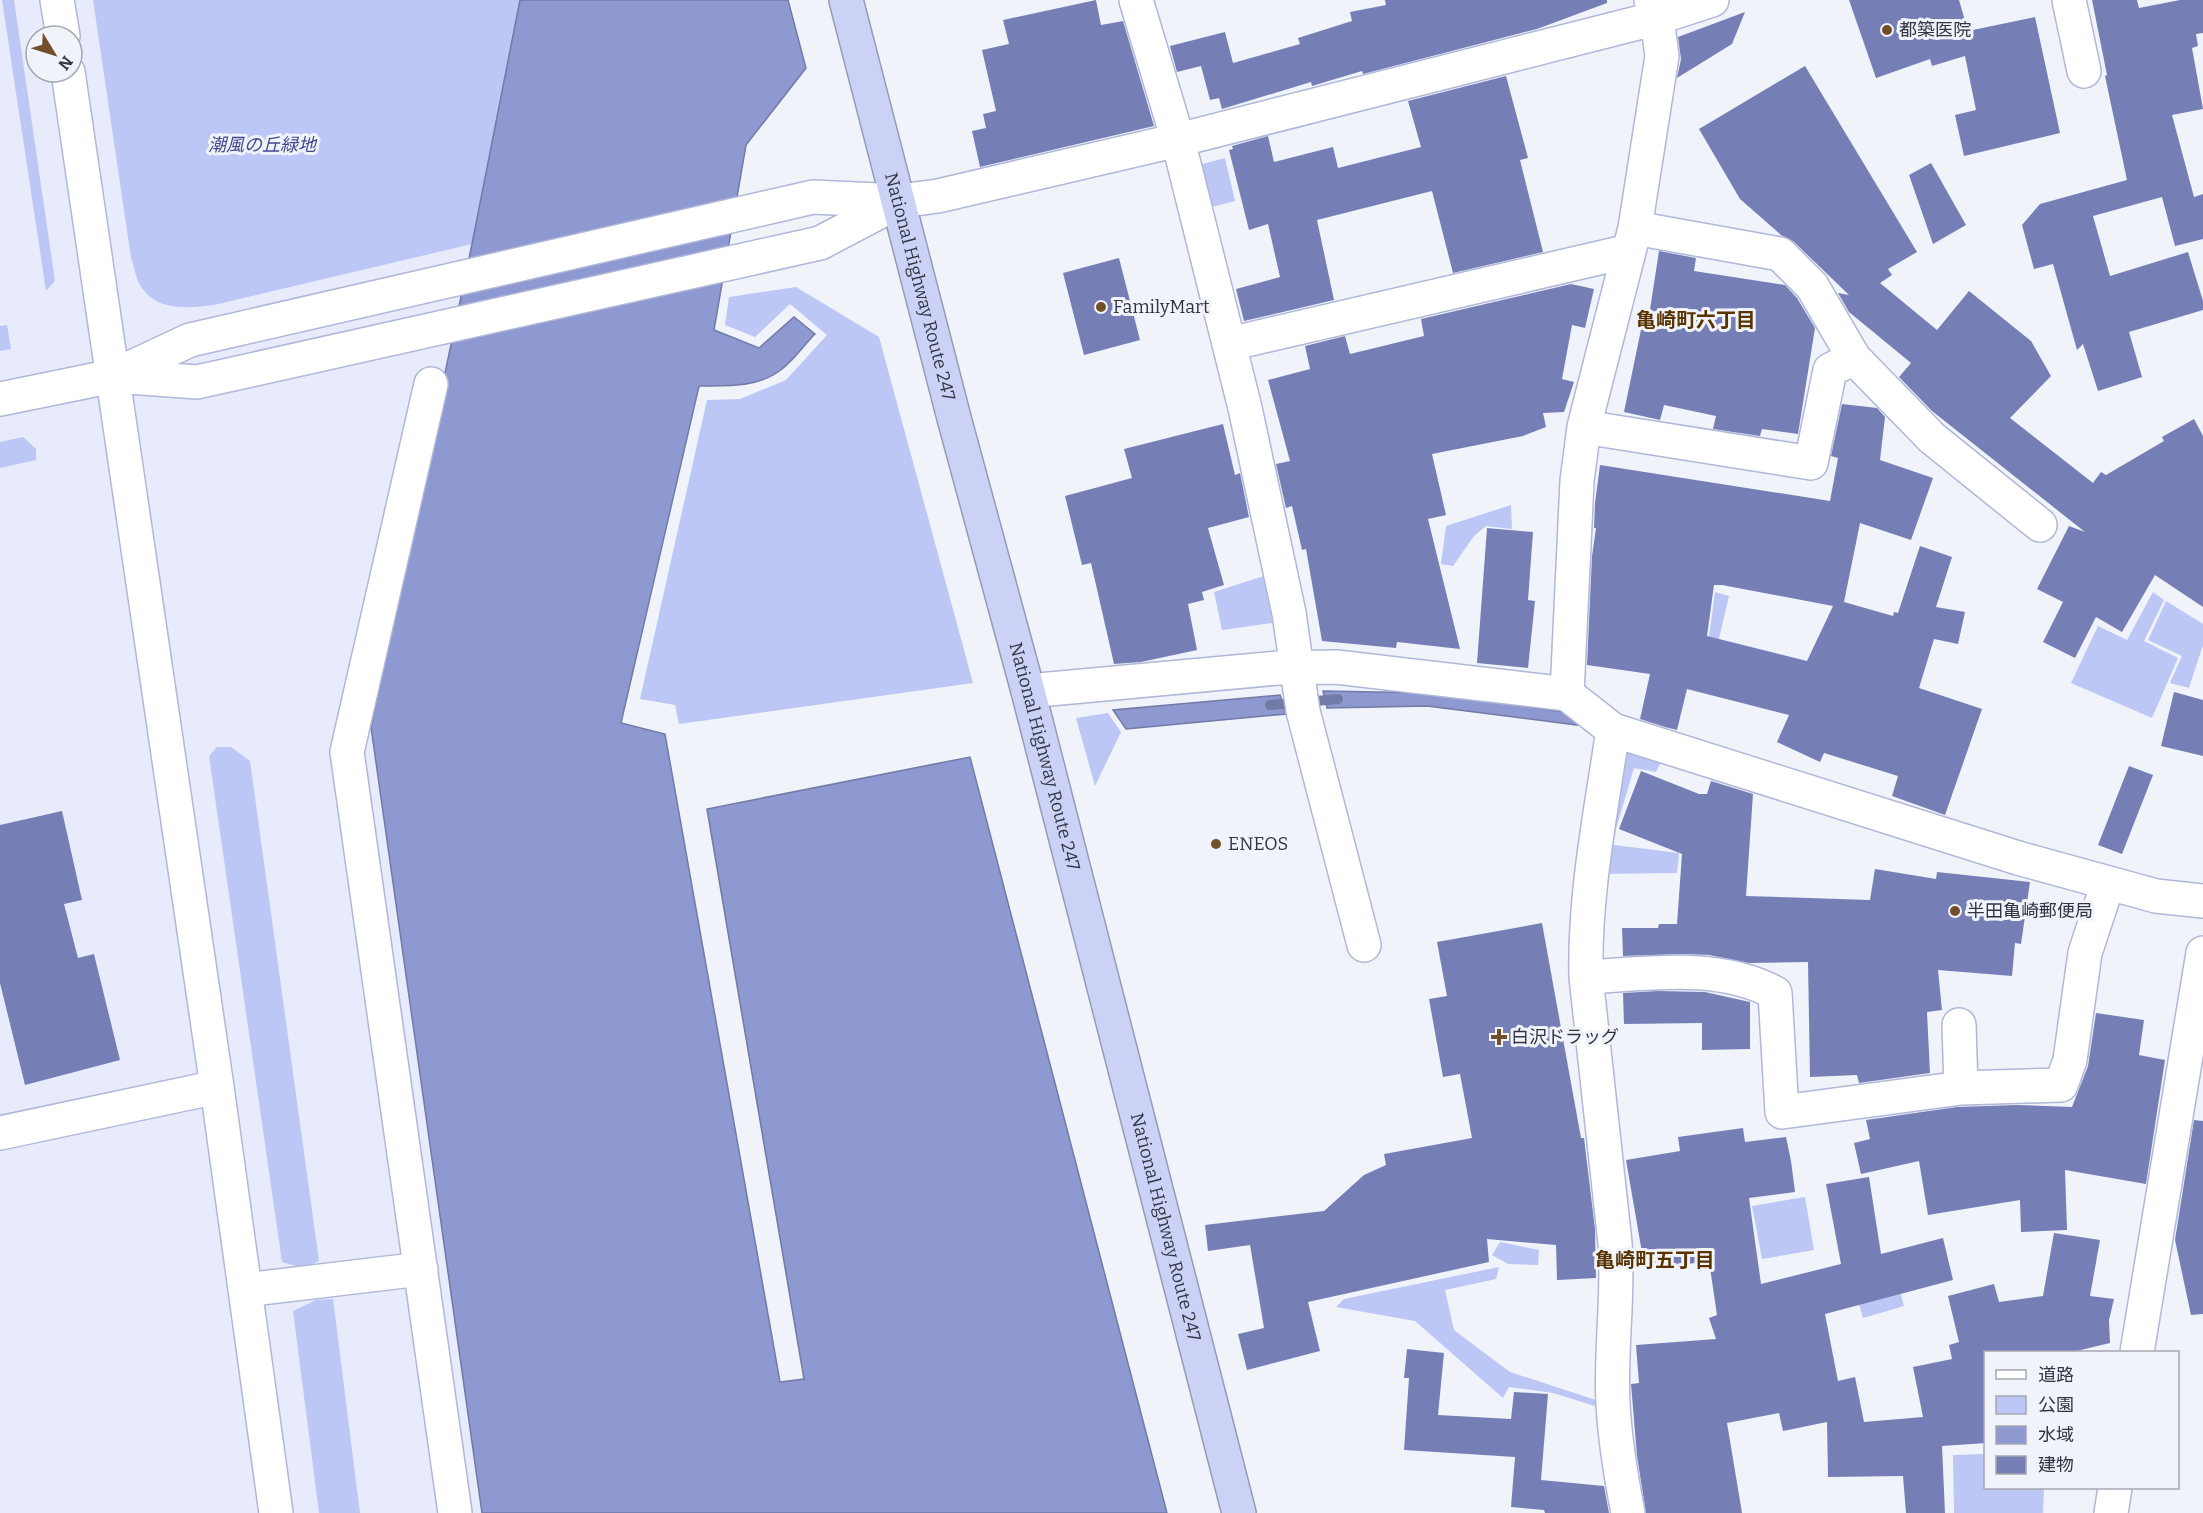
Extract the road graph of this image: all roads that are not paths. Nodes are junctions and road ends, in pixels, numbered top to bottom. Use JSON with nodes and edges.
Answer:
{"nodes":[{"id":1,"x":57,"y":0,"type":"edge"},
{"id":2,"x":846,"y":0,"type":"edge"},
{"id":3,"x":1136,"y":0,"type":"edge"},
{"id":4,"x":1712,"y":0,"type":"edge"},
{"id":5,"x":2069,"y":0,"type":"edge"},
{"id":6,"x":1654,"y":9,"type":"edge"},
{"id":7,"x":61,"y":24,"type":"edge"},
{"id":8,"x":2084,"y":71,"type":"dead end"},
{"id":9,"x":70,"y":84,"type":"edge"},
{"id":10,"x":1178,"y":140,"type":"junction"},
{"id":11,"x":900,"y":201,"type":"junction"},
{"id":12,"x":1632,"y":239,"type":"junction"},
{"id":13,"x":1229,"y":344,"type":"junction"},
{"id":14,"x":1854,"y":358,"type":"junction"},
{"id":15,"x":113,"y":376,"type":"junction"},
{"id":16,"x":431,"y":384,"type":"dead end"},
{"id":17,"x":0,"y":399,"type":"edge"},
{"id":18,"x":1584,"y":427,"type":"junction"},
{"id":19,"x":2040,"y":525,"type":"dead end"},
{"id":20,"x":1299,"y":684,"type":"junction"},
{"id":21,"x":1028,"y":691,"type":"junction"},
{"id":22,"x":1567,"y":694,"type":"junction"},
{"id":23,"x":1613,"y":730,"type":"junction"},
{"id":24,"x":2109,"y":884,"type":"junction"},
{"id":25,"x":2203,"y":901,"type":"edge"},
{"id":26,"x":1364,"y":945,"type":"dead end"},
{"id":27,"x":2203,"y":953,"type":"edge"},
{"id":28,"x":1586,"y":977,"type":"junction"},
{"id":29,"x":1959,"y":1024,"type":"dead end"},
{"id":30,"x":217,"y":1087,"type":"junction"},
{"id":31,"x":1961,"y":1088,"type":"junction"},
{"id":32,"x":0,"y":1133,"type":"edge"},
{"id":33,"x":421,"y":1269,"type":"junction"},
{"id":34,"x":245,"y":1290,"type":"junction"},
{"id":35,"x":2137,"y":1351,"type":"edge"},
{"id":36,"x":2115,"y":1489,"type":"edge"},
{"id":37,"x":276,"y":1513,"type":"edge"},
{"id":38,"x":455,"y":1513,"type":"edge"},
{"id":39,"x":1239,"y":1513,"type":"edge"},
{"id":40,"x":1628,"y":1513,"type":"edge"},
{"id":41,"x":2111,"y":1513,"type":"edge"}],
"edges":[{"from":1,"to":7,"type":"street"},
{"from":2,"to":11,"type":"highway","name":"National Highway Route 247"},
{"from":3,"to":10,"type":"street"},
{"from":4,"to":6,"type":"street"},
{"from":5,"to":8,"type":"street"},
{"from":6,"to":10,"type":"street"},
{"from":6,"to":12,"type":"street"},
{"from":9,"to":15,"type":"street"},
{"from":10,"to":11,"type":"street"},
{"from":10,"to":13,"type":"street"},
{"from":11,"to":15,"type":"street"},
{"from":11,"to":15,"type":"street"},
{"from":11,"to":21,"type":"highway","name":"National Highway Route 247"},
{"from":12,"to":13,"type":"street"},
{"from":12,"to":14,"type":"street"},
{"from":12,"to":18,"type":"street"},
{"from":13,"to":20,"type":"street"},
{"from":14,"to":18,"type":"street"},
{"from":14,"to":19,"type":"street"},
{"from":15,"to":17,"type":"street"},
{"from":15,"to":30,"type":"street"},
{"from":16,"to":33,"type":"street"},
{"from":18,"to":22,"type":"street"},
{"from":20,"to":21,"type":"street"},
{"from":20,"to":22,"type":"street"},
{"from":20,"to":26,"type":"street"},
{"from":21,"to":39,"type":"highway","name":"National Highway Route 247"},
{"from":22,"to":23,"type":"street"},
{"from":23,"to":24,"type":"street"},
{"from":23,"to":28,"type":"street"},
{"from":24,"to":25,"type":"street"},
{"from":24,"to":31,"type":"street"},
{"from":27,"to":35,"type":"street"},
{"from":28,"to":31,"type":"street"},
{"from":28,"to":40,"type":"street"},
{"from":29,"to":31,"type":"street"},
{"from":30,"to":32,"type":"street"},
{"from":30,"to":34,"type":"street"},
{"from":33,"to":34,"type":"street"},
{"from":33,"to":38,"type":"street"},
{"from":34,"to":37,"type":"street"},
{"from":36,"to":41,"type":"street"}]}
